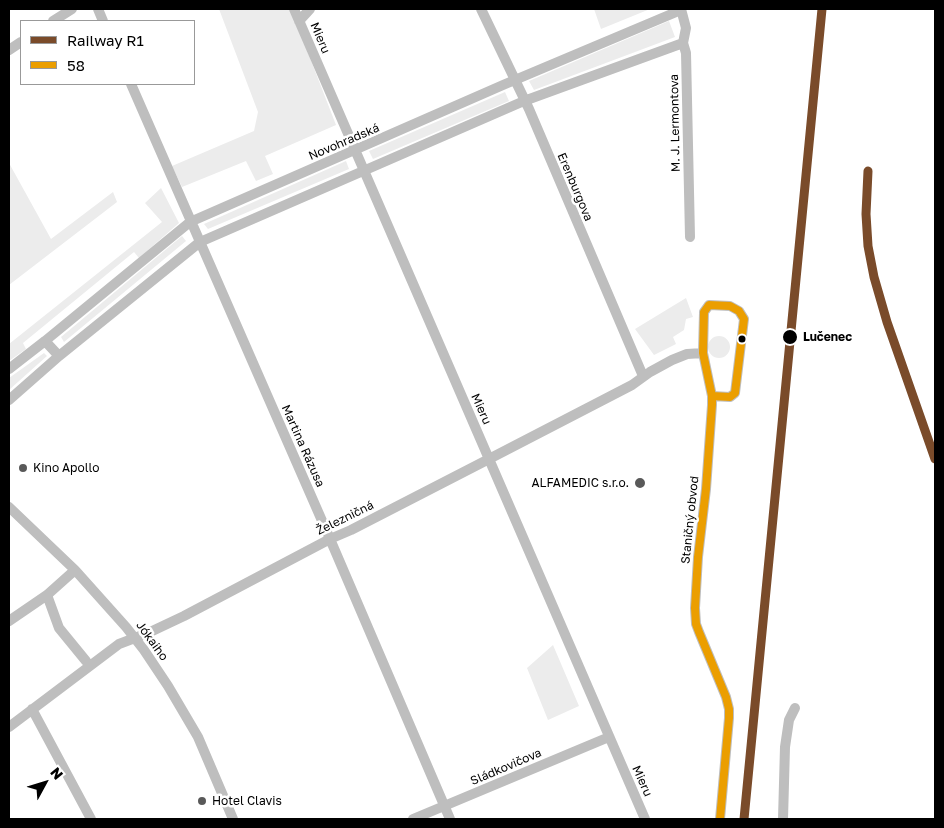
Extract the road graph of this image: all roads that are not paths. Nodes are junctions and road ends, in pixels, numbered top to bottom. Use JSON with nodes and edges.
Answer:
{"nodes":[{"id":1,"x":72,"y":9,"type":"edge"},
{"id":2,"x":294,"y":9,"type":"edge"},
{"id":3,"x":310,"y":9,"type":"edge"},
{"id":4,"x":481,"y":9,"type":"edge"},
{"id":5,"x":681,"y":9,"type":"edge"},
{"id":6,"x":55,"y":20,"type":"edge"},
{"id":7,"x":299,"y":21,"type":"junction"},
{"id":8,"x":20,"y":43,"type":"edge"},
{"id":9,"x":683,"y":43,"type":"junction"},
{"id":10,"x":9,"y":50,"type":"edge"},
{"id":11,"x":516,"y":80,"type":"junction"},
{"id":12,"x":131,"y":85,"type":"edge"},
{"id":13,"x":524,"y":101,"type":"junction"},
{"id":14,"x":355,"y":151,"type":"junction"},
{"id":15,"x":363,"y":170,"type":"junction"},
{"id":16,"x":190,"y":222,"type":"junction"},
{"id":17,"x":690,"y":238,"type":"dead end"},
{"id":18,"x":200,"y":242,"type":"junction"},
{"id":19,"x":45,"y":341,"type":"junction"},
{"id":20,"x":703,"y":353,"type":"junction"},
{"id":21,"x":59,"y":356,"type":"junction"},
{"id":22,"x":9,"y":368,"type":"edge"},
{"id":23,"x":643,"y":376,"type":"junction"},
{"id":24,"x":712,"y":396,"type":"junction"},
{"id":25,"x":9,"y":400,"type":"edge"},
{"id":26,"x":489,"y":459,"type":"junction"},
{"id":27,"x":9,"y":507,"type":"edge"},
{"id":28,"x":330,"y":539,"type":"junction"},
{"id":29,"x":75,"y":570,"type":"junction"},
{"id":30,"x":47,"y":595,"type":"junction"},
{"id":31,"x":9,"y":621,"type":"edge"},
{"id":32,"x":135,"y":638,"type":"junction"},
{"id":33,"x":86,"y":661,"type":"dead end"},
{"id":34,"x":795,"y":708,"type":"dead end"},
{"id":35,"x":32,"y":709,"type":"junction"},
{"id":36,"x":9,"y":727,"type":"edge"},
{"id":37,"x":609,"y":738,"type":"junction"},
{"id":38,"x":444,"y":806,"type":"junction"},
{"id":39,"x":90,"y":819,"type":"edge"},
{"id":40,"x":233,"y":819,"type":"edge"},
{"id":41,"x":413,"y":819,"type":"edge"},
{"id":42,"x":450,"y":819,"type":"edge"},
{"id":43,"x":645,"y":819,"type":"edge"},
{"id":44,"x":720,"y":819,"type":"edge"},
{"id":45,"x":783,"y":819,"type":"edge"}],
"edges":[{"from":1,"to":6,"type":"street"},
{"from":2,"to":7,"type":"street","name":"Mieru"},
{"from":3,"to":7,"type":"street"},
{"from":4,"to":11,"type":"street","name":"Erenburgova"},
{"from":5,"to":9,"type":"street","name":"M. J. Lermontova"},
{"from":5,"to":11,"type":"street","name":"Novohradská"},
{"from":7,"to":14,"type":"street","name":"Mieru"},
{"from":8,"to":10,"type":"street"},
{"from":9,"to":13,"type":"street"},
{"from":9,"to":17,"type":"street","name":"M. J. Lermontova"},
{"from":11,"to":13,"type":"street","name":"Erenburgova"},
{"from":11,"to":14,"type":"street","name":"Novohradská"},
{"from":12,"to":16,"type":"street","name":"Martina Rázusa"},
{"from":13,"to":15,"type":"street"},
{"from":13,"to":23,"type":"street","name":"Erenburgova"},
{"from":14,"to":15,"type":"street","name":"Mieru"},
{"from":14,"to":16,"type":"street","name":"Novohradská"},
{"from":15,"to":18,"type":"street"},
{"from":15,"to":26,"type":"street","name":"Mieru"},
{"from":16,"to":18,"type":"street","name":"Martina Rázusa"},
{"from":16,"to":19,"type":"street","name":"Novohradská"},
{"from":18,"to":21,"type":"street"},
{"from":18,"to":28,"type":"street","name":"Martina Rázusa"},
{"from":19,"to":21,"type":"street"},
{"from":19,"to":22,"type":"street","name":"Novohradská"},
{"from":20,"to":23,"type":"street","name":"Železničná"},
{"from":20,"to":24,"type":"street","name":"Staničný obvod"},
{"from":20,"to":24,"type":"street","name":"Staničný obvod"},
{"from":21,"to":25,"type":"street"},
{"from":23,"to":26,"type":"street","name":"Železničná"},
{"from":24,"to":44,"type":"street","name":"Staničný obvod"},
{"from":26,"to":28,"type":"street","name":"Železničná"},
{"from":26,"to":37,"type":"street","name":"Mieru"},
{"from":27,"to":29,"type":"street","name":"Jókaiho"},
{"from":28,"to":32,"type":"street","name":"Železničná"},
{"from":28,"to":38,"type":"street","name":"Martina Rázusa"},
{"from":29,"to":30,"type":"street"},
{"from":29,"to":32,"type":"street","name":"Jókaiho"},
{"from":30,"to":31,"type":"street"},
{"from":30,"to":33,"type":"street"},
{"from":32,"to":35,"type":"street","name":"Železničná"},
{"from":32,"to":40,"type":"street","name":"Jókaiho"},
{"from":34,"to":45,"type":"street"},
{"from":35,"to":36,"type":"street","name":"Železničná"},
{"from":35,"to":39,"type":"street"},
{"from":37,"to":38,"type":"street","name":"Sládkovičova"},
{"from":37,"to":43,"type":"street","name":"Mieru"},
{"from":38,"to":41,"type":"street","name":"Sládkovičova"},
{"from":38,"to":42,"type":"street","name":"Martina Rázusa"}]}
